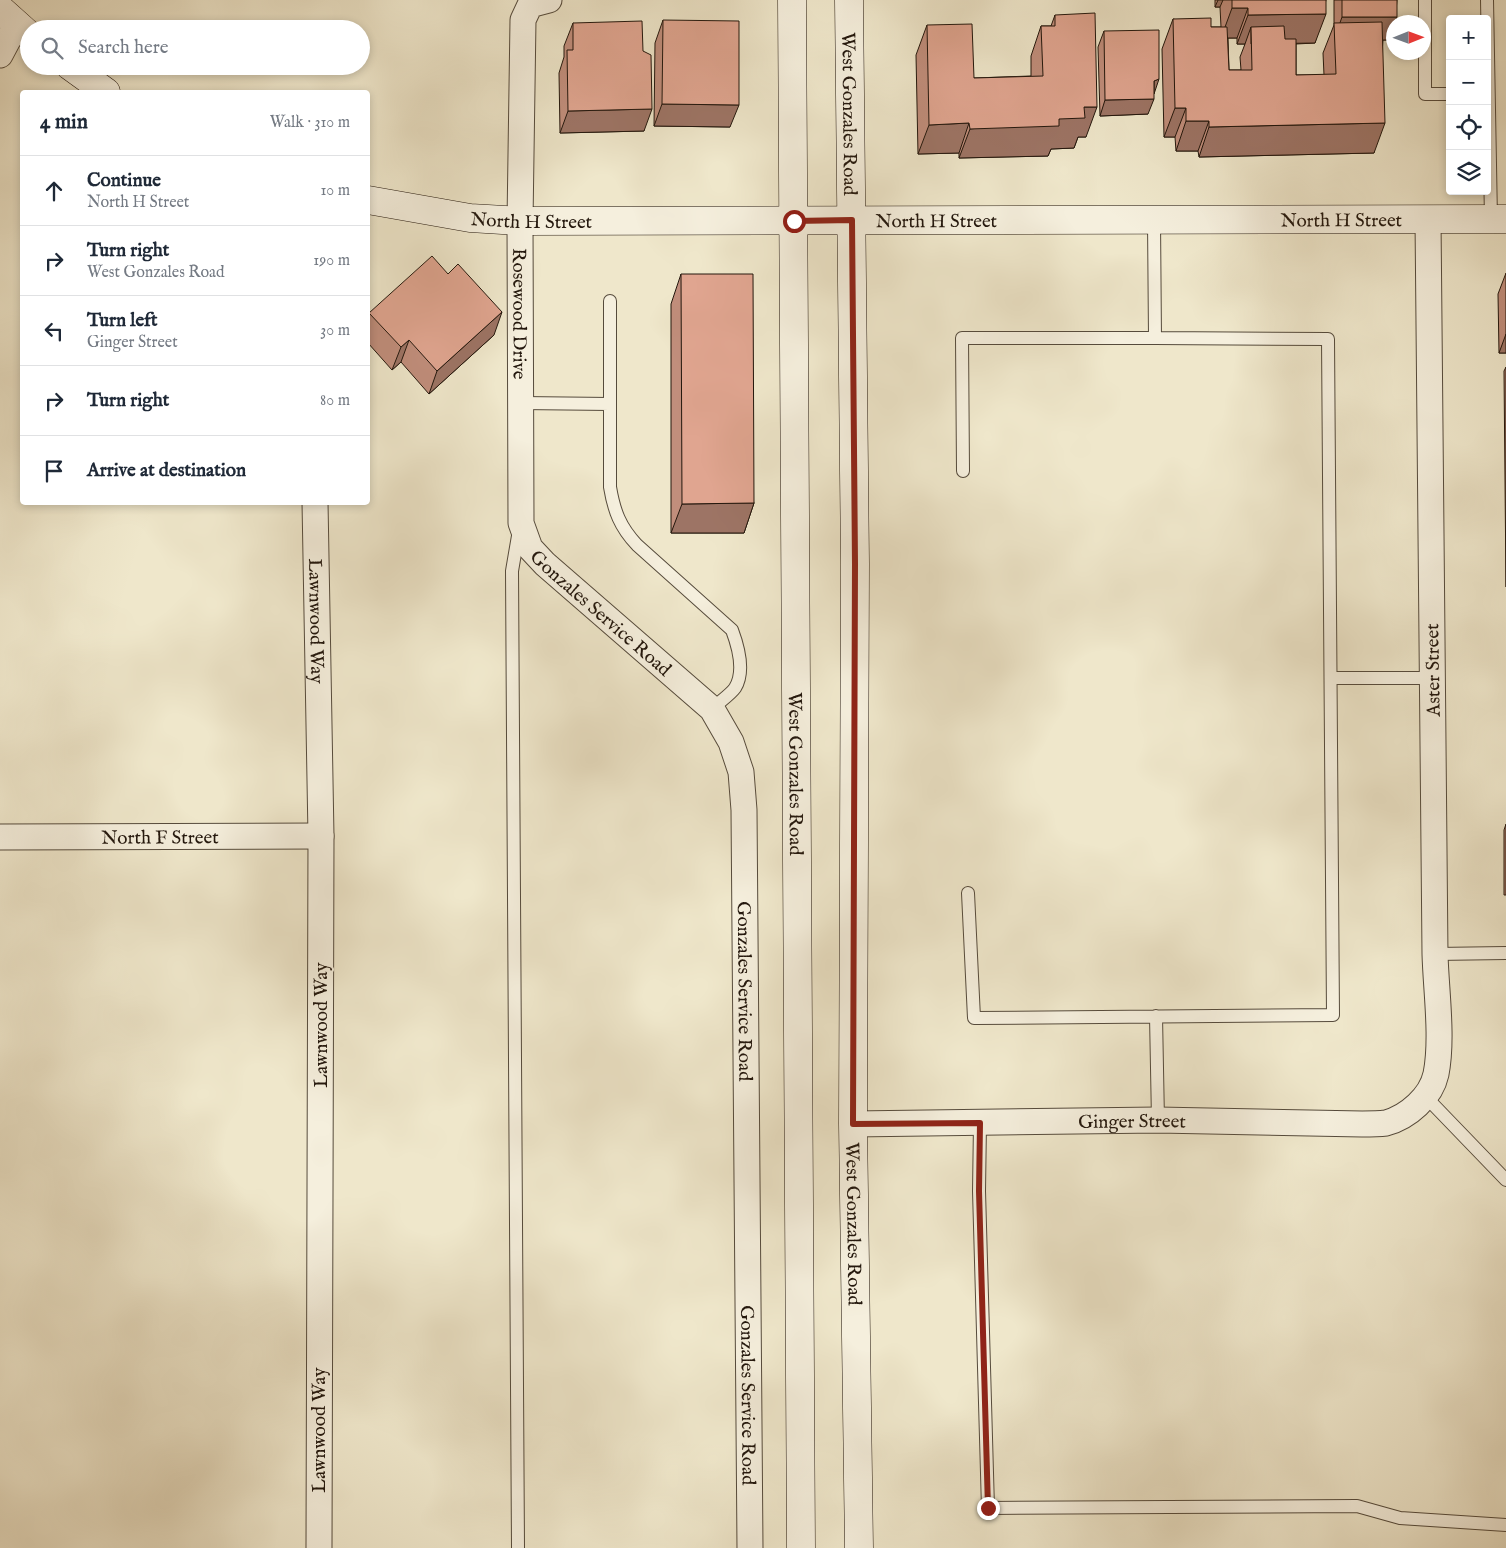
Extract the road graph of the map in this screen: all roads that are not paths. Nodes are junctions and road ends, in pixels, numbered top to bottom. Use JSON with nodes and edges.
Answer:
{"nodes":[{"id":1,"x":792,"y":0,"type":"edge"},
{"id":2,"x":849,"y":0,"type":"edge"},
{"id":3,"x":1425,"y":0,"type":"edge"},
{"id":4,"x":1487,"y":0,"type":"edge"},
{"id":5,"x":532,"y":2,"type":"edge"},
{"id":6,"x":15,"y":23,"type":"edge"},
{"id":7,"x":0,"y":55,"type":"edge"},
{"id":8,"x":1488,"y":60,"type":"edge"},
{"id":9,"x":82,"y":75,"type":"edge"},
{"id":10,"x":103,"y":90,"type":"edge"},
{"id":11,"x":1446,"y":94,"type":"edge"},
{"id":12,"x":1489,"y":105,"type":"edge"},
{"id":13,"x":370,"y":200,"type":"edge"},
{"id":14,"x":1428,"y":219,"type":"junction"},
{"id":15,"x":1498,"y":219,"type":"edge"},
{"id":16,"x":852,"y":220,"type":"junction"},
{"id":17,"x":794,"y":221,"type":"junction"},
{"id":18,"x":1154,"y":221,"type":"junction"},
{"id":19,"x":520,"y":222,"type":"junction"},
{"id":20,"x":610,"y":301,"type":"dead end"},
{"id":21,"x":1155,"y":338,"type":"junction"},
{"id":22,"x":521,"y":403,"type":"junction"},
{"id":23,"x":610,"y":404,"type":"junction"},
{"id":24,"x":963,"y":471,"type":"dead end"},
{"id":25,"x":315,"y":505,"type":"edge"},
{"id":26,"x":521,"y":523,"type":"junction"},
{"id":27,"x":1331,"y":678,"type":"junction"},
{"id":28,"x":1432,"y":678,"type":"junction"},
{"id":29,"x":712,"y":709,"type":"junction"},
{"id":30,"x":321,"y":836,"type":"junction"},
{"id":31,"x":0,"y":837,"type":"edge"},
{"id":32,"x":968,"y":893,"type":"dead end"},
{"id":33,"x":1506,"y":953,"type":"edge"},
{"id":34,"x":1435,"y":954,"type":"junction"},
{"id":35,"x":1156,"y":1016,"type":"junction"},
{"id":36,"x":1417,"y":1104,"type":"junction"},
{"id":37,"x":1158,"y":1120,"type":"junction"},
{"id":38,"x":980,"y":1123,"type":"junction"},
{"id":39,"x":853,"y":1124,"type":"junction"},
{"id":40,"x":1506,"y":1180,"type":"edge"},
{"id":41,"x":1506,"y":1525,"type":"edge"},
{"id":42,"x":319,"y":1548,"type":"edge"},
{"id":43,"x":518,"y":1548,"type":"edge"},
{"id":44,"x":750,"y":1548,"type":"edge"},
{"id":45,"x":801,"y":1548,"type":"edge"},
{"id":46,"x":859,"y":1548,"type":"edge"}],
"edges":[{"from":1,"to":17,"type":"main road","name":"West Gonzales Road"},
{"from":2,"to":16,"type":"main road","name":"West Gonzales Road"},
{"from":3,"to":11,"type":"lane"},
{"from":4,"to":8,"type":"lane"},
{"from":5,"to":19,"type":"street","name":"Rosewood Drive"},
{"from":6,"to":7,"type":"street"},
{"from":9,"to":10,"type":"main road"},
{"from":12,"to":15,"type":"lane"},
{"from":13,"to":19,"type":"main road","name":"North H Street"},
{"from":14,"to":15,"type":"main road","name":"North H Street"},
{"from":14,"to":18,"type":"main road","name":"North H Street"},
{"from":14,"to":28,"type":"street","name":"Aster Street"},
{"from":16,"to":17,"type":"main road","name":"North H Street"},
{"from":16,"to":18,"type":"main road","name":"North H Street"},
{"from":16,"to":39,"type":"main road","name":"West Gonzales Road"},
{"from":17,"to":19,"type":"main road","name":"North H Street"},
{"from":17,"to":45,"type":"main road","name":"West Gonzales Road"},
{"from":18,"to":21,"type":"lane"},
{"from":19,"to":22,"type":"street","name":"Rosewood Drive"},
{"from":20,"to":23,"type":"lane"},
{"from":21,"to":24,"type":"lane"},
{"from":21,"to":27,"type":"lane"},
{"from":22,"to":23,"type":"lane"},
{"from":22,"to":26,"type":"street","name":"Rosewood Drive"},
{"from":23,"to":29,"type":"lane"},
{"from":25,"to":30,"type":"street","name":"Lawnwood Way"},
{"from":26,"to":29,"type":"street","name":"Gonzales Service Road"},
{"from":26,"to":43,"type":"lane"},
{"from":27,"to":28,"type":"lane"},
{"from":27,"to":35,"type":"lane"},
{"from":28,"to":34,"type":"street","name":"Aster Street"},
{"from":29,"to":44,"type":"street","name":"Gonzales Service Road"},
{"from":30,"to":31,"type":"street","name":"North F Street"},
{"from":30,"to":42,"type":"street","name":"Lawnwood Way"},
{"from":32,"to":35,"type":"lane"},
{"from":33,"to":34,"type":"lane"},
{"from":34,"to":36,"type":"street","name":"Aster Street"},
{"from":35,"to":37,"type":"lane"},
{"from":36,"to":37,"type":"street","name":"Ginger Street"},
{"from":36,"to":40,"type":"lane"},
{"from":37,"to":38,"type":"street","name":"Ginger Street"},
{"from":38,"to":39,"type":"street","name":"Ginger Street"},
{"from":38,"to":41,"type":"lane"},
{"from":39,"to":46,"type":"main road","name":"West Gonzales Road"}]}
